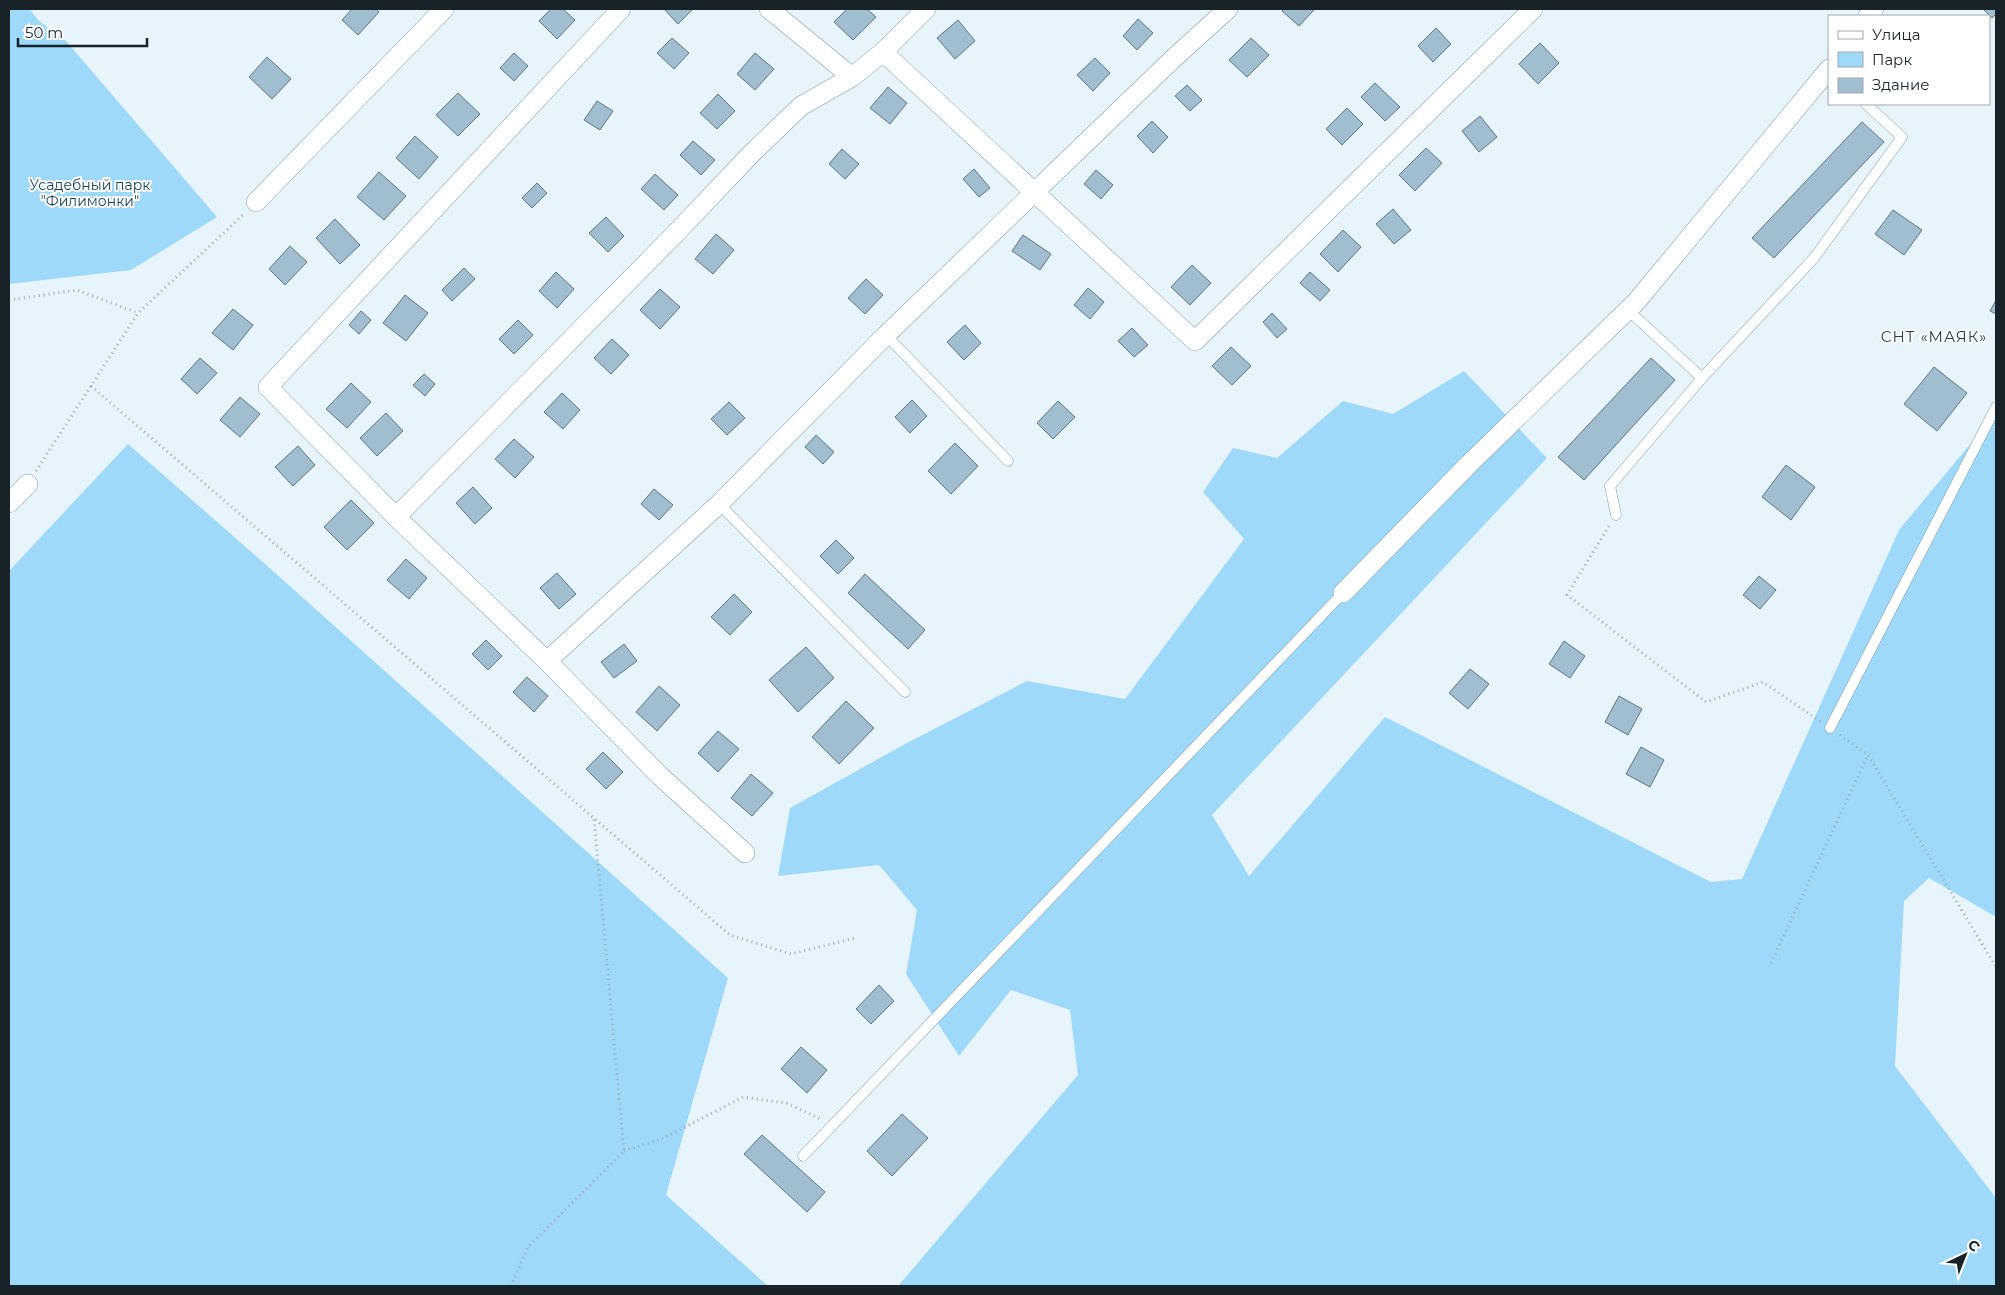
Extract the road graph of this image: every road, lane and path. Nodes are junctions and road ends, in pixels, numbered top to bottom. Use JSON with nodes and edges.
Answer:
{"nodes":[{"id":1,"x":444,"y":9,"type":"edge"},
{"id":2,"x":621,"y":9,"type":"edge"},
{"id":3,"x":770,"y":9,"type":"edge"},
{"id":4,"x":926,"y":9,"type":"edge"},
{"id":5,"x":1228,"y":9,"type":"edge"},
{"id":6,"x":1534,"y":9,"type":"edge"},
{"id":7,"x":883,"y":52,"type":"junction"},
{"id":8,"x":1828,"y":71,"type":"edge"},
{"id":9,"x":852,"y":77,"type":"junction"},
{"id":10,"x":1867,"y":105,"type":"edge"},
{"id":11,"x":1034,"y":192,"type":"junction"},
{"id":12,"x":256,"y":202,"type":"joint"},
{"id":13,"x":9,"y":300,"type":"edge"},
{"id":14,"x":1628,"y":310,"type":"junction"},
{"id":15,"x":138,"y":313,"type":"junction"},
{"id":16,"x":886,"y":334,"type":"junction"},
{"id":17,"x":1702,"y":378,"type":"junction"},
{"id":18,"x":92,"y":386,"type":"junction"},
{"id":19,"x":1996,"y":407,"type":"edge"},
{"id":20,"x":1008,"y":461,"type":"dead end"},
{"id":21,"x":28,"y":484,"type":"joint"},
{"id":22,"x":9,"y":503,"type":"edge"},
{"id":23,"x":719,"y":504,"type":"junction"},
{"id":24,"x":1616,"y":515,"type":"joint"},
{"id":25,"x":396,"y":518,"type":"junction"},
{"id":26,"x":1343,"y":593,"type":"joint"},
{"id":27,"x":547,"y":661,"type":"junction"},
{"id":28,"x":905,"y":692,"type":"dead end"},
{"id":29,"x":1830,"y":728,"type":"junction"},
{"id":30,"x":1868,"y":755,"type":"junction"},
{"id":31,"x":594,"y":818,"type":"junction"},
{"id":32,"x":745,"y":853,"type":"dead end"},
{"id":33,"x":855,"y":938,"type":"dead end"},
{"id":34,"x":1771,"y":963,"type":"dead end"},
{"id":35,"x":1996,"y":967,"type":"edge"},
{"id":36,"x":833,"y":1125,"type":"junction"},
{"id":37,"x":624,"y":1150,"type":"junction"},
{"id":38,"x":803,"y":1156,"type":"dead end"},
{"id":39,"x":511,"y":1286,"type":"edge"}],
"edges":[{"from":1,"to":12,"type":"street"},
{"from":2,"to":25,"type":"street"},
{"from":3,"to":9,"type":"street"},
{"from":4,"to":7,"type":"street"},
{"from":5,"to":11,"type":"street"},
{"from":6,"to":11,"type":"street"},
{"from":7,"to":9,"type":"street"},
{"from":7,"to":11,"type":"street"},
{"from":8,"to":14,"type":"street"},
{"from":9,"to":25,"type":"street"},
{"from":10,"to":17,"type":"lane"},
{"from":11,"to":16,"type":"street"},
{"from":12,"to":15,"type":"path"},
{"from":13,"to":15,"type":"path"},
{"from":14,"to":17,"type":"lane"},
{"from":14,"to":26,"type":"street"},
{"from":15,"to":18,"type":"path"},
{"from":16,"to":20,"type":"lane"},
{"from":16,"to":23,"type":"street"},
{"from":17,"to":24,"type":"lane"},
{"from":18,"to":21,"type":"path"},
{"from":18,"to":31,"type":"path"},
{"from":19,"to":29,"type":"lane"},
{"from":21,"to":22,"type":"street"},
{"from":23,"to":27,"type":"street"},
{"from":23,"to":28,"type":"lane"},
{"from":24,"to":29,"type":"path"},
{"from":25,"to":27,"type":"street"},
{"from":26,"to":36,"type":"lane"},
{"from":27,"to":32,"type":"street"},
{"from":29,"to":30,"type":"path"},
{"from":30,"to":34,"type":"path"},
{"from":30,"to":35,"type":"path"},
{"from":31,"to":33,"type":"path"},
{"from":31,"to":37,"type":"path"},
{"from":36,"to":37,"type":"path"},
{"from":36,"to":38,"type":"lane"},
{"from":37,"to":39,"type":"path"}]}
